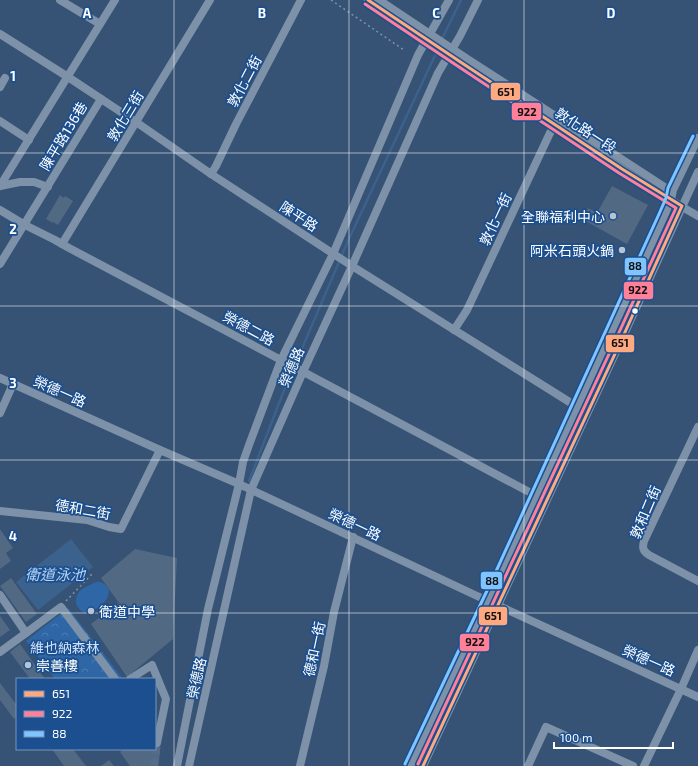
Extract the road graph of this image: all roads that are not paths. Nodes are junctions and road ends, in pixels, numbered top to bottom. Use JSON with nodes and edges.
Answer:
{"nodes":[{"id":1,"x":60,"y":0,"type":"edge"},
{"id":2,"x":115,"y":0,"type":"edge"},
{"id":3,"x":210,"y":0,"type":"edge"},
{"id":4,"x":301,"y":0,"type":"edge"},
{"id":5,"x":368,"y":0,"type":"edge"},
{"id":6,"x":379,"y":0,"type":"edge"},
{"id":7,"x":449,"y":0,"type":"edge"},
{"id":8,"x":478,"y":0,"type":"edge"},
{"id":9,"x":100,"y":24,"type":"junction"},
{"id":10,"x":0,"y":34,"type":"edge"},
{"id":11,"x":428,"y":37,"type":"junction"},
{"id":12,"x":451,"y":52,"type":"junction"},
{"id":13,"x":68,"y":77,"type":"junction"},
{"id":14,"x":6,"y":78,"type":"dead end"},
{"id":15,"x":0,"y":87,"type":"edge"},
{"id":16,"x":101,"y":99,"type":"junction"},
{"id":17,"x":0,"y":121,"type":"edge"},
{"id":18,"x":556,"y":121,"type":"junction"},
{"id":19,"x":136,"y":122,"type":"junction"},
{"id":20,"x":698,"y":138,"type":"edge"},
{"id":21,"x":29,"y":140,"type":"junction"},
{"id":22,"x":698,"y":172,"type":"edge"},
{"id":23,"x":211,"y":174,"type":"junction"},
{"id":24,"x":0,"y":186,"type":"edge"},
{"id":25,"x":48,"y":187,"type":"junction"},
{"id":26,"x":672,"y":200,"type":"junction"},
{"id":27,"x":682,"y":206,"type":"junction"},
{"id":28,"x":0,"y":210,"type":"edge"},
{"id":29,"x":698,"y":216,"type":"edge"},
{"id":30,"x":25,"y":225,"type":"junction"},
{"id":31,"x":62,"y":244,"type":"junction"},
{"id":32,"x":333,"y":254,"type":"junction"},
{"id":33,"x":0,"y":264,"type":"edge"},
{"id":34,"x":352,"y":266,"type":"junction"},
{"id":35,"x":454,"y":330,"type":"junction"},
{"id":36,"x":281,"y":360,"type":"junction"},
{"id":37,"x":303,"y":372,"type":"junction"},
{"id":38,"x":0,"y":378,"type":"edge"},
{"id":39,"x":13,"y":384,"type":"junction"},
{"id":40,"x":577,"y":407,"type":"junction"},
{"id":41,"x":587,"y":412,"type":"junction"},
{"id":42,"x":0,"y":413,"type":"edge"},
{"id":43,"x":698,"y":427,"type":"edge"},
{"id":44,"x":160,"y":450,"type":"junction"},
{"id":45,"x":239,"y":484,"type":"junction"},
{"id":46,"x":251,"y":490,"type":"junction"},
{"id":47,"x":536,"y":496,"type":"junction"},
{"id":48,"x":546,"y":502,"type":"junction"},
{"id":49,"x":0,"y":511,"type":"edge"},
{"id":50,"x":354,"y":537,"type":"junction"},
{"id":51,"x":698,"y":581,"type":"edge"},
{"id":52,"x":0,"y":595,"type":"edge"},
{"id":53,"x":488,"y":601,"type":"junction"},
{"id":54,"x":498,"y":605,"type":"junction"},
{"id":55,"x":26,"y":632,"type":"junction"},
{"id":56,"x":698,"y":650,"type":"edge"},
{"id":57,"x":0,"y":652,"type":"edge"},
{"id":58,"x":114,"y":678,"type":"edge"},
{"id":59,"x":132,"y":678,"type":"edge"},
{"id":60,"x":681,"y":689,"type":"junction"},
{"id":61,"x":698,"y":697,"type":"edge"},
{"id":62,"x":157,"y":743,"type":"dead end"},
{"id":63,"x":177,"y":766,"type":"edge"},
{"id":64,"x":189,"y":766,"type":"edge"},
{"id":65,"x":300,"y":766,"type":"edge"},
{"id":66,"x":410,"y":766,"type":"edge"},
{"id":67,"x":423,"y":766,"type":"edge"},
{"id":68,"x":528,"y":766,"type":"edge"},
{"id":69,"x":633,"y":766,"type":"edge"},
{"id":70,"x":644,"y":766,"type":"edge"}],
"edges":[{"from":1,"to":9,"type":"street"},
{"from":2,"to":9,"type":"street"},
{"from":3,"to":19,"type":"street","name":"敦化三街"},
{"from":4,"to":23,"type":"street","name":"敦化二街"},
{"from":5,"to":11,"type":"street","name":"敦化路一段"},
{"from":6,"to":11,"type":"street","name":"敦化路一段"},
{"from":7,"to":11,"type":"street","name":"榮德路"},
{"from":8,"to":12,"type":"street","name":"榮德路"},
{"from":9,"to":13,"type":"street"},
{"from":10,"to":13,"type":"street","name":"陳平路"},
{"from":11,"to":12,"type":"street","name":"敦化路一段"},
{"from":11,"to":32,"type":"street","name":"榮德路"},
{"from":12,"to":18,"type":"street","name":"敦化路一段"},
{"from":12,"to":34,"type":"street","name":"榮德路"},
{"from":13,"to":16,"type":"street","name":"陳平路"},
{"from":13,"to":21,"type":"street"},
{"from":14,"to":15,"type":"street"},
{"from":16,"to":19,"type":"street","name":"陳平路"},
{"from":16,"to":25,"type":"street","name":"陳平路136巷"},
{"from":17,"to":21,"type":"street"},
{"from":18,"to":26,"type":"street","name":"敦化路一段"},
{"from":18,"to":35,"type":"street","name":"敦化一街"},
{"from":19,"to":23,"type":"street","name":"陳平路"},
{"from":19,"to":31,"type":"street","name":"敦化三街"},
{"from":20,"to":26,"type":"street"},
{"from":21,"to":24,"type":"street"},
{"from":22,"to":27,"type":"street"},
{"from":23,"to":32,"type":"street","name":"陳平路"},
{"from":24,"to":25,"type":"street"},
{"from":25,"to":30,"type":"street","name":"陳平路136巷"},
{"from":26,"to":27,"type":"street","name":"敦化路一段"},
{"from":26,"to":40,"type":"street"},
{"from":27,"to":29,"type":"street","name":"敦化路一段"},
{"from":27,"to":41,"type":"street"},
{"from":28,"to":30,"type":"street","name":"榮德二路"},
{"from":30,"to":31,"type":"street","name":"榮德二路"},
{"from":30,"to":33,"type":"street","name":"陳平路136巷"},
{"from":31,"to":36,"type":"street","name":"榮德二路"},
{"from":32,"to":34,"type":"street","name":"陳平路"},
{"from":32,"to":36,"type":"street","name":"榮德路"},
{"from":34,"to":35,"type":"street","name":"陳平路"},
{"from":34,"to":37,"type":"street","name":"榮德路"},
{"from":35,"to":40,"type":"street","name":"陳平路"},
{"from":36,"to":37,"type":"street","name":"榮德二路"},
{"from":36,"to":45,"type":"street","name":"榮德路"},
{"from":37,"to":46,"type":"street","name":"榮德路"},
{"from":37,"to":47,"type":"street","name":"榮德二路"},
{"from":38,"to":39,"type":"street","name":"榮德一路"},
{"from":39,"to":42,"type":"street"},
{"from":39,"to":44,"type":"street","name":"榮德一路"},
{"from":40,"to":41,"type":"street","name":"陳平路"},
{"from":40,"to":47,"type":"street"},
{"from":41,"to":48,"type":"street"},
{"from":43,"to":51,"type":"street","name":"敦和二街"},
{"from":44,"to":45,"type":"street","name":"榮德一路"},
{"from":44,"to":49,"type":"street","name":"德和二街"},
{"from":45,"to":46,"type":"street","name":"榮德一路"},
{"from":45,"to":63,"type":"street","name":"榮德路"},
{"from":46,"to":50,"type":"street","name":"榮德一路"},
{"from":46,"to":64,"type":"street","name":"榮德路"},
{"from":47,"to":48,"type":"street","name":"榮德二路"},
{"from":47,"to":53,"type":"street"},
{"from":48,"to":54,"type":"street"},
{"from":50,"to":53,"type":"street","name":"榮德一路"},
{"from":50,"to":65,"type":"street","name":"德和一街"},
{"from":52,"to":55,"type":"street"},
{"from":53,"to":54,"type":"street","name":"榮德一路"},
{"from":53,"to":66,"type":"street"},
{"from":54,"to":60,"type":"street","name":"榮德一路"},
{"from":54,"to":67,"type":"street"},
{"from":55,"to":57,"type":"street"},
{"from":55,"to":58,"type":"street"},
{"from":56,"to":60,"type":"street"},
{"from":59,"to":62,"type":"street"},
{"from":60,"to":61,"type":"street","name":"榮德一路"},
{"from":60,"to":70,"type":"street"},
{"from":68,"to":69,"type":"street"}]}
